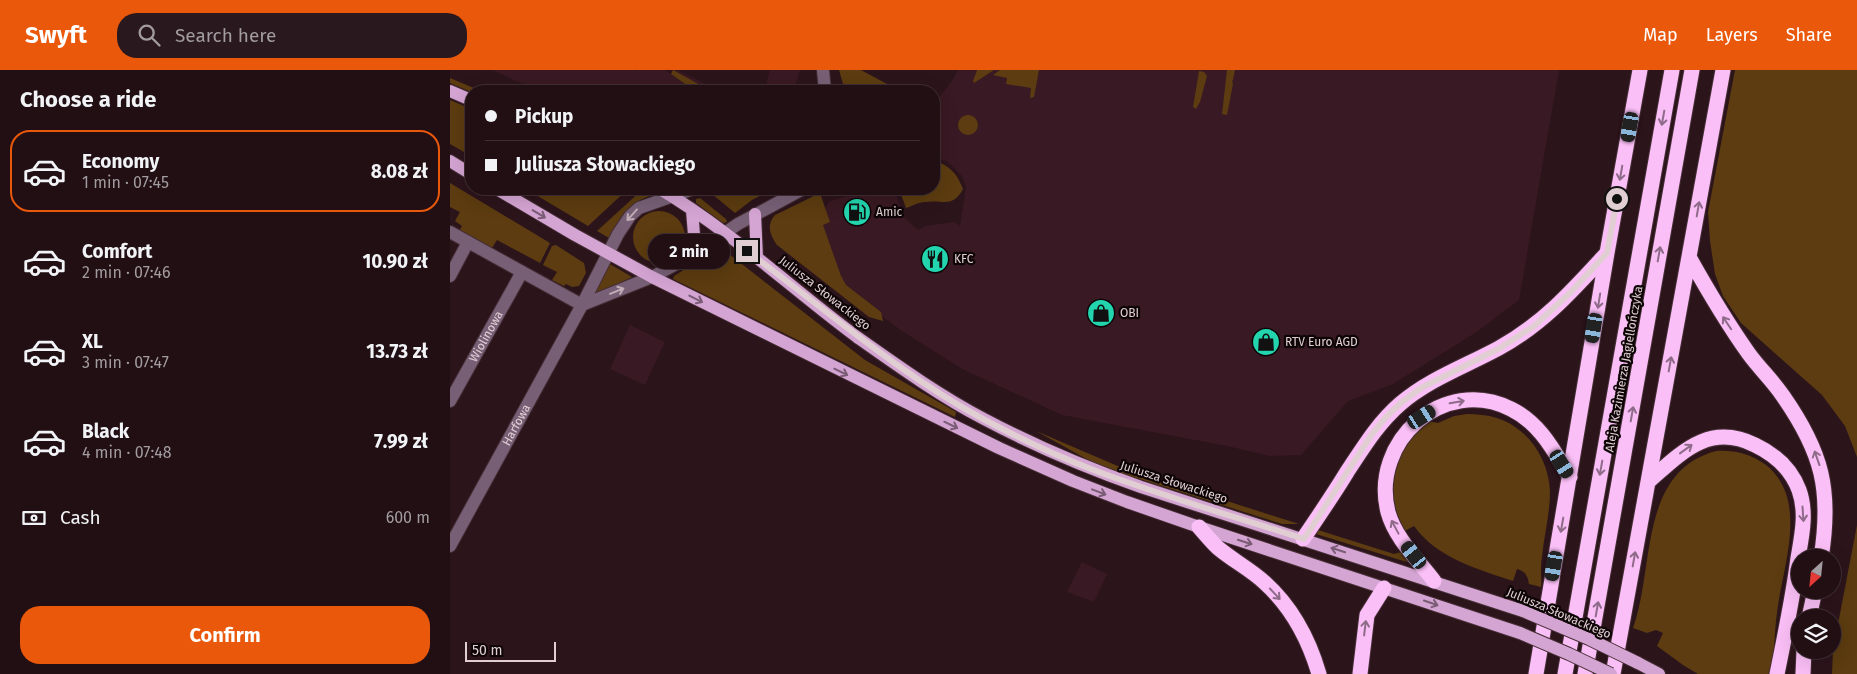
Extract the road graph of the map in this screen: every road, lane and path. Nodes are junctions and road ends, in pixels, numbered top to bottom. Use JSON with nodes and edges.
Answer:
{"nodes":[{"id":1,"x":1640,"y":70,"type":"edge"},
{"id":2,"x":1672,"y":70,"type":"edge"},
{"id":3,"x":1692,"y":70,"type":"edge"},
{"id":4,"x":1723,"y":70,"type":"edge"},
{"id":5,"x":450,"y":91,"type":"edge"},
{"id":6,"x":465,"y":97,"type":"edge"},
{"id":7,"x":450,"y":161,"type":"edge"},
{"id":8,"x":465,"y":170,"type":"edge"},
{"id":9,"x":507,"y":195,"type":"edge"},
{"id":10,"x":675,"y":195,"type":"edge"},
{"id":11,"x":792,"y":195,"type":"edge"},
{"id":12,"x":672,"y":196,"type":"junction"},
{"id":13,"x":692,"y":210,"type":"junction"},
{"id":14,"x":755,"y":214,"type":"junction"},
{"id":15,"x":450,"y":232,"type":"edge"},
{"id":16,"x":724,"y":233,"type":"junction"},
{"id":17,"x":468,"y":242,"type":"junction"},
{"id":18,"x":608,"y":253,"type":"junction"},
{"id":19,"x":1607,"y":253,"type":"junction"},
{"id":20,"x":693,"y":255,"type":"junction"},
{"id":21,"x":1689,"y":257,"type":"junction"},
{"id":22,"x":757,"y":258,"type":"junction"},
{"id":23,"x":522,"y":272,"type":"junction"},
{"id":24,"x":450,"y":276,"type":"edge"},
{"id":25,"x":652,"y":277,"type":"junction"},
{"id":26,"x":582,"y":305,"type":"junction"},
{"id":27,"x":450,"y":401,"type":"edge"},
{"id":28,"x":1570,"y":477,"type":"junction"},
{"id":29,"x":1648,"y":481,"type":"junction"},
{"id":30,"x":1199,"y":527,"type":"junction"},
{"id":31,"x":1304,"y":539,"type":"junction"},
{"id":32,"x":450,"y":546,"type":"edge"},
{"id":33,"x":1822,"y":549,"type":"edge"},
{"id":34,"x":1434,"y":581,"type":"junction"},
{"id":35,"x":1384,"y":588,"type":"junction"},
{"id":36,"x":1804,"y":659,"type":"edge"},
{"id":37,"x":1319,"y":674,"type":"edge"},
{"id":38,"x":1360,"y":674,"type":"edge"},
{"id":39,"x":1536,"y":674,"type":"edge"},
{"id":40,"x":1565,"y":674,"type":"edge"},
{"id":41,"x":1585,"y":674,"type":"edge"},
{"id":42,"x":1612,"y":674,"type":"edge"},
{"id":43,"x":1659,"y":674,"type":"edge"},
{"id":44,"x":1777,"y":674,"type":"edge"},
{"id":45,"x":1803,"y":674,"type":"edge"}],
"edges":[{"from":1,"to":19,"type":"highway","one_way":true},
{"from":2,"to":40,"type":"highway","name":"Aleja Kazimierza Jagiellończyka","one_way":true},
{"from":41,"to":3,"type":"highway","name":"Aleja Kazimierza Jagiellończyka","one_way":true},
{"from":21,"to":4,"type":"highway","one_way":true},
{"from":5,"to":6,"type":"main road"},
{"from":7,"to":8,"type":"main road"},
{"from":9,"to":18,"type":"main road","one_way":true},
{"from":10,"to":12,"type":"street"},
{"from":11,"to":14,"type":"street"},
{"from":12,"to":13,"type":"main road"},
{"from":12,"to":18,"type":"street","one_way":true},
{"from":13,"to":16,"type":"main road","name":"Juliusza Słowackiego"},
{"from":13,"to":20,"type":"main road"},
{"from":14,"to":16,"type":"street"},
{"from":14,"to":22,"type":"main road"},
{"from":15,"to":17,"type":"street"},
{"from":16,"to":20,"type":"street"},
{"from":16,"to":22,"type":"main road","name":"Juliusza Słowackiego"},
{"from":17,"to":23,"type":"street"},
{"from":17,"to":24,"type":"street"},
{"from":18,"to":25,"type":"main road"},
{"from":18,"to":26,"type":"street","name":"Harfowa"},
{"from":19,"to":28,"type":"highway","one_way":true},
{"from":19,"to":31,"type":"highway"},
{"from":20,"to":25,"type":"street"},
{"from":29,"to":21,"type":"highway","one_way":true},
{"from":33,"to":21,"type":"highway","one_way":true},
{"from":22,"to":31,"type":"main road","name":"Juliusza Słowackiego"},
{"from":23,"to":26,"type":"street"},
{"from":23,"to":27,"type":"street","name":"Wiolinowa"},
{"from":26,"to":25,"type":"street","one_way":true},
{"from":25,"to":30,"type":"main road","one_way":true},
{"from":26,"to":32,"type":"street","name":"Harfowa"},
{"from":34,"to":28,"type":"highway","one_way":true},
{"from":28,"to":39,"type":"highway","one_way":true},
{"from":42,"to":29,"type":"highway","one_way":true},
{"from":29,"to":44,"type":"highway","one_way":true},
{"from":30,"to":35,"type":"main road","one_way":true},
{"from":30,"to":37,"type":"highway","one_way":true},
{"from":34,"to":31,"type":"main road","name":"Juliusza Słowackiego","one_way":true},
{"from":34,"to":43,"type":"main road","name":"Juliusza Słowackiego","bridge":true},
{"from":38,"to":35,"type":"highway","one_way":true},
{"from":35,"to":42,"type":"main road","one_way":true,"bridge":true},
{"from":36,"to":45,"type":"highway"}]}
